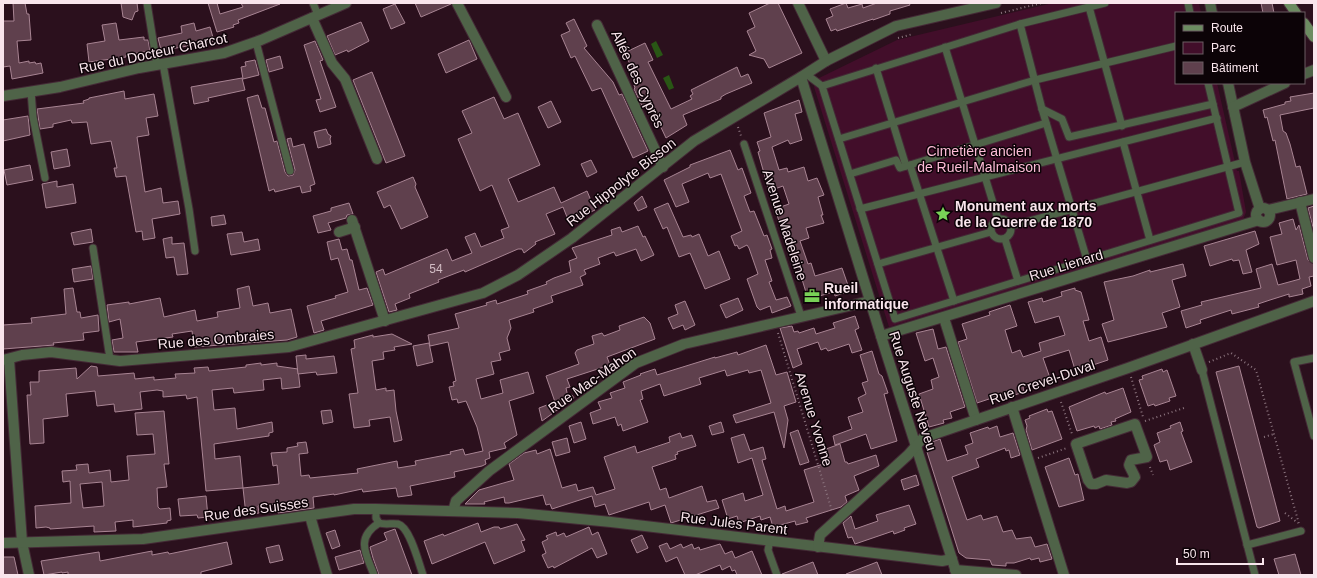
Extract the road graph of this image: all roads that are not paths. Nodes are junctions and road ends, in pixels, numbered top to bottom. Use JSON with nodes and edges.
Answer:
{"nodes":[{"id":1,"x":147,"y":3,"type":"edge"},
{"id":2,"x":313,"y":3,"type":"edge"},
{"id":3,"x":346,"y":3,"type":"edge"},
{"id":4,"x":457,"y":3,"type":"edge"},
{"id":5,"x":798,"y":3,"type":"edge"},
{"id":6,"x":996,"y":3,"type":"edge"},
{"id":7,"x":1105,"y":3,"type":"edge"},
{"id":8,"x":1289,"y":3,"type":"edge"},
{"id":9,"x":1089,"y":7,"type":"junction"},
{"id":10,"x":1295,"y":12,"type":"edge"},
{"id":11,"x":311,"y":18,"type":"junction"},
{"id":12,"x":1020,"y":24,"type":"junction"},
{"id":13,"x":1305,"y":24,"type":"edge"},
{"id":14,"x":597,"y":25,"type":"dead end"},
{"id":15,"x":1314,"y":37,"type":"edge"},
{"id":16,"x":256,"y":42,"type":"junction"},
{"id":17,"x":1175,"y":46,"type":"edge"},
{"id":18,"x":945,"y":47,"type":"junction"},
{"id":19,"x":826,"y":61,"type":"junction"},
{"id":20,"x":1105,"y":63,"type":"junction"},
{"id":21,"x":160,"y":64,"type":"junction"},
{"id":22,"x":876,"y":68,"type":"junction"},
{"id":23,"x":803,"y":76,"type":"junction"},
{"id":24,"x":1035,"y":80,"type":"junction"},
{"id":25,"x":1208,"y":84,"type":"edge"},
{"id":26,"x":1228,"y":84,"type":"edge"},
{"id":27,"x":1282,"y":84,"type":"edge"},
{"id":28,"x":822,"y":86,"type":"junction"},
{"id":29,"x":31,"y":91,"type":"junction"},
{"id":30,"x":3,"y":96,"type":"edge"},
{"id":31,"x":506,"y":97,"type":"dead end"},
{"id":32,"x":962,"y":102,"type":"junction"},
{"id":33,"x":1213,"y":104,"type":"junction"},
{"id":34,"x":1233,"y":107,"type":"junction"},
{"id":35,"x":1042,"y":110,"type":"junction"},
{"id":36,"x":1217,"y":118,"type":"junction"},
{"id":37,"x":1046,"y":123,"type":"junction"},
{"id":38,"x":893,"y":124,"type":"junction"},
{"id":39,"x":1122,"y":126,"type":"junction"},
{"id":40,"x":839,"y":139,"type":"junction"},
{"id":41,"x":1123,"y":142,"type":"junction"},
{"id":42,"x":744,"y":144,"type":"road end"},
{"id":43,"x":976,"y":146,"type":"junction"},
{"id":44,"x":377,"y":159,"type":"dead end"},
{"id":45,"x":1056,"y":159,"type":"junction"},
{"id":46,"x":1245,"y":162,"type":"junction"},
{"id":47,"x":908,"y":165,"type":"junction"},
{"id":48,"x":1229,"y":166,"type":"junction"},
{"id":49,"x":663,"y":167,"type":"junction"},
{"id":50,"x":290,"y":171,"type":"dead end"},
{"id":51,"x":850,"y":174,"type":"junction"},
{"id":52,"x":985,"y":177,"type":"junction"},
{"id":53,"x":45,"y":178,"type":"dead end"},
{"id":54,"x":1137,"y":192,"type":"junction"},
{"id":55,"x":920,"y":193,"type":"junction"},
{"id":56,"x":1314,"y":199,"type":"edge"},
{"id":57,"x":1300,"y":202,"type":"junction"},
{"id":58,"x":860,"y":209,"type":"junction"},
{"id":59,"x":1264,"y":209,"type":"junction"},
{"id":60,"x":1071,"y":210,"type":"junction"},
{"id":61,"x":998,"y":219,"type":"junction"},
{"id":62,"x":1011,"y":226,"type":"junction"},
{"id":63,"x":339,"y":232,"type":"dead end"},
{"id":64,"x":991,"y":232,"type":"junction"},
{"id":65,"x":1005,"y":239,"type":"junction"},
{"id":66,"x":1150,"y":240,"type":"junction"},
{"id":67,"x":937,"y":247,"type":"junction"},
{"id":68,"x":93,"y":248,"type":"dead end"},
{"id":69,"x":195,"y":252,"type":"dead end"},
{"id":70,"x":1314,"y":258,"type":"edge"},
{"id":71,"x":1087,"y":260,"type":"junction"},
{"id":72,"x":878,"y":264,"type":"junction"},
{"id":73,"x":1018,"y":281,"type":"junction"},
{"id":74,"x":870,"y":301,"type":"junction"},
{"id":75,"x":954,"y":301,"type":"junction"},
{"id":76,"x":1314,"y":301,"type":"edge"},
{"id":77,"x":427,"y":310,"type":"joint"},
{"id":78,"x":801,"y":316,"type":"junction"},
{"id":79,"x":944,"y":318,"type":"junction"},
{"id":80,"x":385,"y":321,"type":"junction"},
{"id":81,"x":880,"y":336,"type":"junction"},
{"id":82,"x":1193,"y":344,"type":"junction"},
{"id":83,"x":1314,"y":358,"type":"edge"},
{"id":84,"x":110,"y":359,"type":"junction"},
{"id":85,"x":6,"y":360,"type":"edge"},
{"id":86,"x":1202,"y":370,"type":"joint"},
{"id":87,"x":1012,"y":407,"type":"junction"},
{"id":88,"x":976,"y":420,"type":"junction"},
{"id":89,"x":1314,"y":436,"type":"edge"},
{"id":90,"x":1076,"y":444,"type":"joint"},
{"id":91,"x":916,"y":446,"type":"junction"},
{"id":92,"x":376,"y":509,"type":"junction"},
{"id":93,"x":453,"y":511,"type":"junction"},
{"id":94,"x":513,"y":513,"type":"joint"},
{"id":95,"x":310,"y":516,"type":"junction"},
{"id":96,"x":379,"y":523,"type":"junction"},
{"id":97,"x":1300,"y":527,"type":"road end"},
{"id":98,"x":770,"y":541,"type":"junction"},
{"id":99,"x":22,"y":542,"type":"junction"},
{"id":100,"x":3,"y":543,"type":"edge"},
{"id":101,"x":1247,"y":546,"type":"junction"},
{"id":102,"x":818,"y":547,"type":"junction"},
{"id":103,"x":952,"y":560,"type":"junction"},
{"id":104,"x":956,"y":572,"type":"edge"},
{"id":105,"x":29,"y":575,"type":"edge"},
{"id":106,"x":327,"y":575,"type":"edge"},
{"id":107,"x":374,"y":575,"type":"edge"},
{"id":108,"x":423,"y":575,"type":"edge"},
{"id":109,"x":777,"y":575,"type":"edge"},
{"id":110,"x":1016,"y":575,"type":"edge"},
{"id":111,"x":1064,"y":575,"type":"edge"},
{"id":112,"x":1255,"y":575,"type":"edge"}],
"edges":[{"from":1,"to":21,"type":"lane"},
{"from":2,"to":11,"type":"lane"},
{"from":3,"to":11,"type":"street","name":"Rue du Docteur Charcot"},
{"from":4,"to":31,"type":"street"},
{"from":5,"to":19,"type":"street"},
{"from":6,"to":19,"type":"street","name":"Rue Hippolyte Bisson"},
{"from":7,"to":9,"type":"lane"},
{"from":8,"to":10,"type":"street"},
{"from":9,"to":12,"type":"lane"},
{"from":9,"to":20,"type":"lane"},
{"from":11,"to":16,"type":"street","name":"Rue du Docteur Charcot"},
{"from":11,"to":44,"type":"street"},
{"from":12,"to":18,"type":"lane"},
{"from":12,"to":24,"type":"lane"},
{"from":13,"to":15,"type":"street"},
{"from":14,"to":49,"type":"street","name":"Allée des Cyprès"},
{"from":16,"to":21,"type":"street","name":"Rue du Docteur Charcot"},
{"from":16,"to":50,"type":"lane"},
{"from":17,"to":20,"type":"lane"},
{"from":18,"to":22,"type":"lane"},
{"from":18,"to":32,"type":"lane"},
{"from":19,"to":23,"type":"street","name":"Rue Hippolyte Bisson"},
{"from":20,"to":24,"type":"lane"},
{"from":20,"to":39,"type":"lane"},
{"from":21,"to":29,"type":"street","name":"Rue du Docteur Charcot"},
{"from":21,"to":69,"type":"lane"},
{"from":22,"to":28,"type":"lane"},
{"from":22,"to":38,"type":"lane"},
{"from":23,"to":28,"type":"lane"},
{"from":23,"to":49,"type":"street","name":"Rue Hippolyte Bisson"},
{"from":23,"to":74,"type":"street","name":"Rue Auguste Neveu"},
{"from":24,"to":32,"type":"lane"},
{"from":24,"to":35,"type":"lane"},
{"from":25,"to":33,"type":"lane"},
{"from":26,"to":34,"type":"street"},
{"from":27,"to":34,"type":"street"},
{"from":28,"to":40,"type":"lane"},
{"from":29,"to":30,"type":"street","name":"Rue du Docteur Charcot"},
{"from":29,"to":53,"type":"lane"},
{"from":32,"to":38,"type":"lane"},
{"from":32,"to":43,"type":"lane"},
{"from":33,"to":36,"type":"lane"},
{"from":33,"to":39,"type":"lane"},
{"from":34,"to":46,"type":"street"},
{"from":35,"to":37,"type":"lane"},
{"from":35,"to":39,"type":"lane"},
{"from":36,"to":41,"type":"lane"},
{"from":36,"to":48,"type":"lane"},
{"from":37,"to":43,"type":"lane"},
{"from":37,"to":45,"type":"lane"},
{"from":38,"to":40,"type":"lane"},
{"from":38,"to":47,"type":"lane"},
{"from":40,"to":51,"type":"lane"},
{"from":41,"to":45,"type":"lane"},
{"from":41,"to":54,"type":"lane"},
{"from":42,"to":78,"type":"lane","name":"Avenue Madeleine"},
{"from":43,"to":47,"type":"lane"},
{"from":43,"to":52,"type":"lane"},
{"from":45,"to":52,"type":"lane"},
{"from":45,"to":60,"type":"lane"},
{"from":46,"to":48,"type":"lane"},
{"from":46,"to":59,"type":"street"},
{"from":47,"to":51,"type":"lane"},
{"from":47,"to":55,"type":"lane"},
{"from":48,"to":54,"type":"lane"},
{"from":48,"to":66,"type":"lane"},
{"from":49,"to":77,"type":"street","name":"Rue Hippolyte Bisson"},
{"from":51,"to":58,"type":"lane"},
{"from":52,"to":55,"type":"lane"},
{"from":52,"to":61,"type":"lane"},
{"from":54,"to":60,"type":"lane"},
{"from":54,"to":66,"type":"lane"},
{"from":55,"to":58,"type":"lane"},
{"from":55,"to":67,"type":"lane"},
{"from":56,"to":57,"type":"street"},
{"from":57,"to":59,"type":"street"},
{"from":57,"to":70,"type":"street"},
{"from":58,"to":72,"type":"lane"},
{"from":59,"to":79,"type":"street","name":"Rue Lienard"},
{"from":60,"to":62,"type":"lane"},
{"from":60,"to":71,"type":"lane"},
{"from":61,"to":62,"type":"lane"},
{"from":61,"to":64,"type":"lane"},
{"from":62,"to":65,"type":"lane"},
{"from":63,"to":80,"type":"street"},
{"from":64,"to":65,"type":"lane"},
{"from":64,"to":67,"type":"lane"},
{"from":65,"to":73,"type":"lane"},
{"from":66,"to":71,"type":"lane"},
{"from":67,"to":72,"type":"lane"},
{"from":67,"to":75,"type":"lane"},
{"from":68,"to":84,"type":"lane"},
{"from":71,"to":73,"type":"lane"},
{"from":72,"to":75,"type":"lane"},
{"from":73,"to":75,"type":"lane"},
{"from":74,"to":78,"type":"street","name":"Rue Mac-Mahon"},
{"from":74,"to":81,"type":"street","name":"Rue Auguste Neveu"},
{"from":76,"to":82,"type":"street","name":"Rue Crevel-Duval"},
{"from":77,"to":80,"type":"street","name":"Rue des Ombraies"},
{"from":78,"to":93,"type":"street","name":"Rue Mac-Mahon"},
{"from":79,"to":81,"type":"street","name":"Rue Lienard"},
{"from":79,"to":88,"type":"street"},
{"from":80,"to":84,"type":"street","name":"Rue des Ombraies"},
{"from":81,"to":91,"type":"street","name":"Rue Auguste Neveu"},
{"from":82,"to":86,"type":"street"},
{"from":82,"to":87,"type":"street","name":"Rue Crevel-Duval"},
{"from":83,"to":89,"type":"lane"},
{"from":84,"to":85,"type":"street","name":"Rue des Ombraies"},
{"from":85,"to":99,"type":"street"},
{"from":86,"to":101,"type":"lane"},
{"from":87,"to":88,"type":"street","name":"Rue Crevel-Duval"},
{"from":87,"to":111,"type":"street"},
{"from":88,"to":91,"type":"street","name":"Rue Crevel-Duval"},
{"from":90,"to":90,"type":"street"},
{"from":91,"to":102,"type":"street","name":"Rue Crevel-Duval"},
{"from":91,"to":103,"type":"street","name":"Rue Auguste Neveu"},
{"from":92,"to":93,"type":"street","name":"Rue des Suisses"},
{"from":92,"to":95,"type":"street","name":"Rue des Suisses"},
{"from":92,"to":96,"type":"lane"},
{"from":93,"to":94,"type":"street","name":"Rue des Suisses"},
{"from":94,"to":98,"type":"street","name":"Rue Jules Parent"},
{"from":95,"to":99,"type":"street","name":"Rue des Suisses"},
{"from":95,"to":106,"type":"street"},
{"from":96,"to":107,"type":"lane"},
{"from":96,"to":108,"type":"lane"},
{"from":97,"to":101,"type":"lane"},
{"from":98,"to":102,"type":"street","name":"Rue Jules Parent"},
{"from":98,"to":109,"type":"lane"},
{"from":99,"to":100,"type":"street","name":"Rue des Suisses"},
{"from":99,"to":105,"type":"street"},
{"from":101,"to":112,"type":"lane"},
{"from":102,"to":103,"type":"street","name":"Rue Jules Parent"},
{"from":103,"to":104,"type":"street","name":"Rue Auguste Neveu"},
{"from":104,"to":110,"type":"street"}]}
